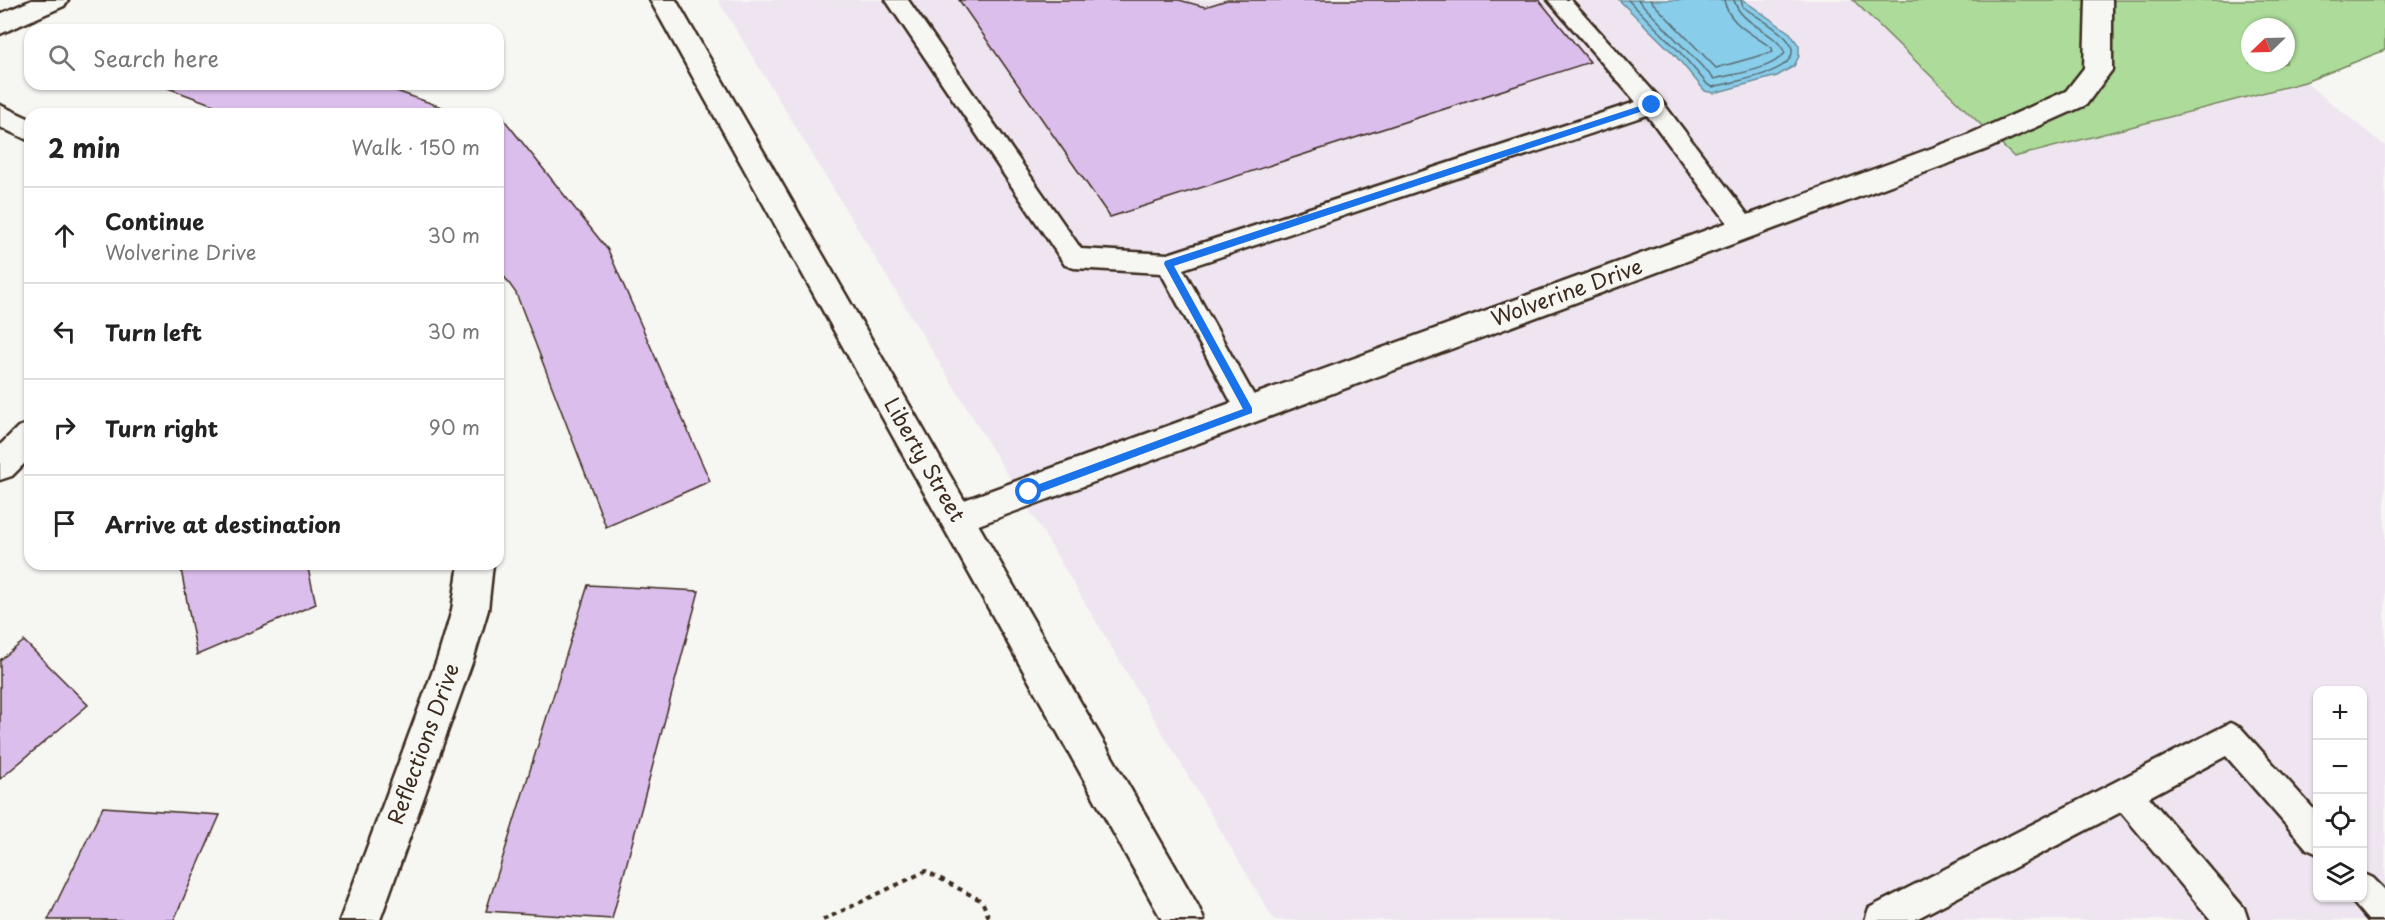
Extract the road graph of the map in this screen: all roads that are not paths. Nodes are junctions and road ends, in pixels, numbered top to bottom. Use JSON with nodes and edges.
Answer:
{"nodes":[{"id":1,"x":56,"y":0,"type":"edge"},
{"id":2,"x":663,"y":0,"type":"edge"},
{"id":3,"x":897,"y":0,"type":"edge"},
{"id":4,"x":1559,"y":0,"type":"edge"},
{"id":5,"x":2099,"y":0,"type":"edge"},
{"id":6,"x":0,"y":25,"type":"edge"},
{"id":7,"x":1652,"y":105,"type":"junction"},
{"id":8,"x":0,"y":115,"type":"edge"},
{"id":9,"x":24,"y":128,"type":"edge"},
{"id":10,"x":1745,"y":227,"type":"junction"},
{"id":11,"x":1168,"y":264,"type":"junction"},
{"id":12,"x":1249,"y":410,"type":"junction"},
{"id":13,"x":24,"y":442,"type":"edge"},
{"id":14,"x":0,"y":466,"type":"edge"},
{"id":15,"x":957,"y":518,"type":"junction"},
{"id":16,"x":475,"y":570,"type":"edge"},
{"id":17,"x":2125,"y":792,"type":"junction"},
{"id":18,"x":2313,"y":832,"type":"edge"},
{"id":19,"x":2367,"y":894,"type":"edge"},
{"id":20,"x":2385,"y":914,"type":"edge"},
{"id":21,"x":360,"y":920,"type":"edge"},
{"id":22,"x":1184,"y":920,"type":"edge"},
{"id":23,"x":1881,"y":920,"type":"edge"},
{"id":24,"x":2232,"y":920,"type":"edge"}],
"edges":[{"from":1,"to":6,"type":"street"},
{"from":2,"to":15,"type":"street","name":"Liberty Street"},
{"from":3,"to":11,"type":"lane"},
{"from":4,"to":7,"type":"lane"},
{"from":5,"to":10,"type":"street","name":"Wolverine Drive"},
{"from":7,"to":10,"type":"lane"},
{"from":7,"to":11,"type":"lane"},
{"from":8,"to":9,"type":"street"},
{"from":10,"to":12,"type":"street","name":"Wolverine Drive"},
{"from":11,"to":12,"type":"lane"},
{"from":12,"to":15,"type":"street","name":"Wolverine Drive"},
{"from":13,"to":14,"type":"street"},
{"from":15,"to":22,"type":"street","name":"Liberty Street"},
{"from":16,"to":21,"type":"street","name":"Reflections Drive"},
{"from":17,"to":18,"type":"lane"},
{"from":17,"to":23,"type":"lane"},
{"from":17,"to":24,"type":"lane"},
{"from":19,"to":20,"type":"lane"}]}
